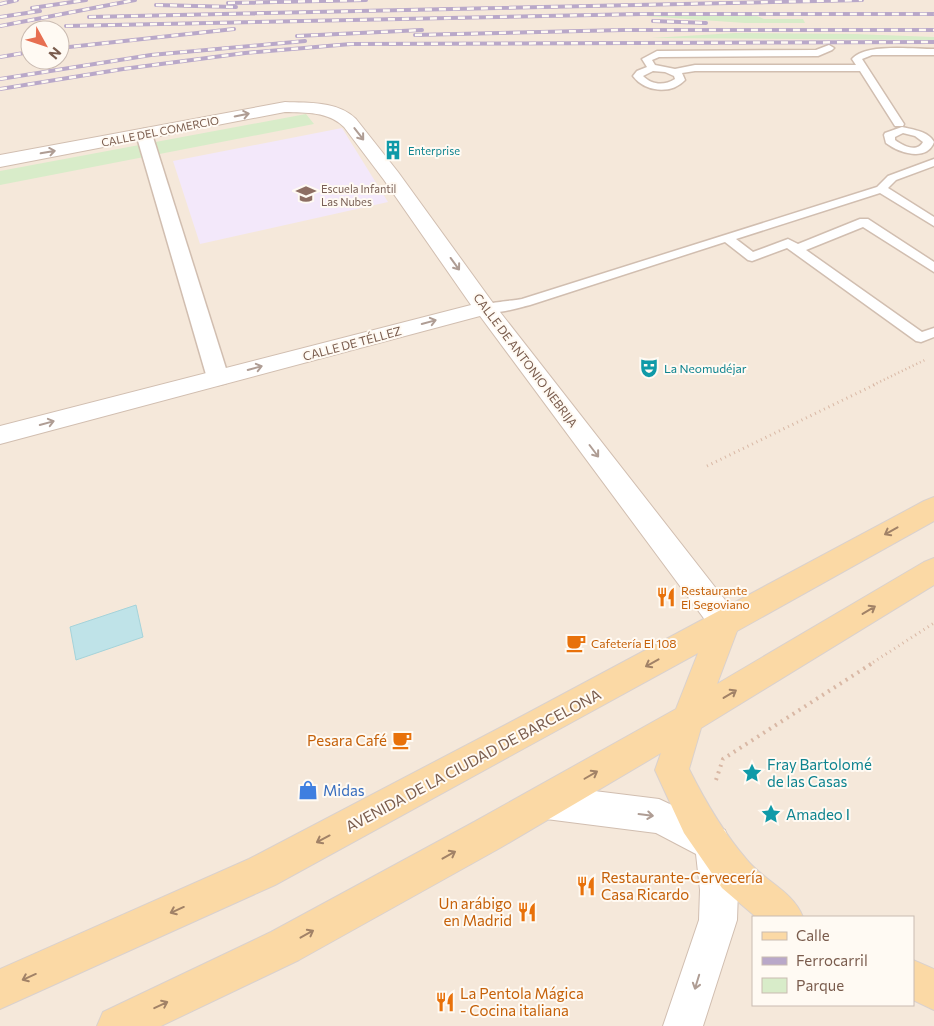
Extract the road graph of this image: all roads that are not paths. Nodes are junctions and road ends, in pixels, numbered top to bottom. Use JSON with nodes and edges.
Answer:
{"nodes":[{"id":1,"x":829,"y":48,"type":"dead end"},
{"id":2,"x":934,"y":52,"type":"edge"},
{"id":3,"x":652,"y":68,"type":"junction"},
{"id":4,"x":863,"y":68,"type":"junction"},
{"id":5,"x":675,"y":72,"type":"junction"},
{"id":6,"x":320,"y":108,"type":"joint"},
{"id":7,"x":904,"y":127,"type":"junction"},
{"id":8,"x":144,"y":134,"type":"junction"},
{"id":9,"x":930,"y":141,"type":"edge"},
{"id":10,"x":924,"y":149,"type":"junction"},
{"id":11,"x":0,"y":161,"type":"edge"},
{"id":12,"x":934,"y":161,"type":"edge"},
{"id":13,"x":880,"y":189,"type":"junction"},
{"id":14,"x":934,"y":222,"type":"edge"},
{"id":15,"x":727,"y":238,"type":"junction"},
{"id":16,"x":797,"y":250,"type":"junction"},
{"id":17,"x":934,"y":268,"type":"edge"},
{"id":18,"x":485,"y":308,"type":"junction"},
{"id":19,"x":934,"y":332,"type":"edge"},
{"id":20,"x":218,"y":378,"type":"junction"},
{"id":21,"x":0,"y":435,"type":"edge"},
{"id":22,"x":934,"y":508,"type":"edge"},
{"id":23,"x":934,"y":570,"type":"edge"},
{"id":24,"x":725,"y":624,"type":"junction"},
{"id":25,"x":688,"y":719,"type":"junction"},
{"id":26,"x":546,"y":802,"type":"junction"},
{"id":27,"x":712,"y":843,"type":"junction"},
{"id":28,"x":783,"y":916,"type":"edge"},
{"id":29,"x":914,"y":980,"type":"edge"},
{"id":30,"x":0,"y":989,"type":"edge"},
{"id":31,"x":934,"y":990,"type":"edge"},
{"id":32,"x":117,"y":1026,"type":"edge"},
{"id":33,"x":683,"y":1026,"type":"edge"}],
"edges":[{"from":1,"to":3,"type":"lane"},
{"from":2,"to":4,"type":"lane"},
{"from":3,"to":5,"type":"lane"},
{"from":3,"to":5,"type":"lane"},
{"from":4,"to":5,"type":"lane"},
{"from":4,"to":7,"type":"lane"},
{"from":8,"to":6,"type":"street","name":"CALLE DEL COMERCIO","one_way":true},
{"from":6,"to":18,"type":"street","name":"CALLE DE ANTONIO NEBRIJA","one_way":true},
{"from":7,"to":9,"type":"lane"},
{"from":7,"to":10,"type":"lane"},
{"from":11,"to":8,"type":"street","name":"CALLE DEL COMERCIO","one_way":true},
{"from":8,"to":20,"type":"street"},
{"from":9,"to":10,"type":"lane"},
{"from":10,"to":12,"type":"lane"},
{"from":12,"to":13,"type":"lane"},
{"from":13,"to":14,"type":"lane"},
{"from":13,"to":15,"type":"lane"},
{"from":15,"to":16,"type":"lane"},
{"from":15,"to":18,"type":"lane"},
{"from":16,"to":17,"type":"lane"},
{"from":16,"to":19,"type":"lane"},
{"from":20,"to":18,"type":"street","name":"CALLE DE TÉLLEZ","one_way":true},
{"from":18,"to":24,"type":"street","name":"CALLE DE ANTONIO NEBRIJA","one_way":true},
{"from":21,"to":20,"type":"street","name":"CALLE DE TÉLLEZ","one_way":true},
{"from":22,"to":24,"type":"main road","name":"AVENIDA DE LA CIUDAD DE BARCELONA","one_way":true},
{"from":25,"to":23,"type":"main road","one_way":true},
{"from":24,"to":25,"type":"main road"},
{"from":24,"to":30,"type":"main road","name":"AVENIDA DE LA CIUDAD DE BARCELONA","one_way":true},
{"from":26,"to":25,"type":"main road","one_way":true},
{"from":25,"to":27,"type":"main road"},
{"from":26,"to":27,"type":"street","one_way":true},
{"from":32,"to":26,"type":"main road","one_way":true},
{"from":27,"to":28,"type":"main road"},
{"from":27,"to":33,"type":"street","one_way":true},
{"from":29,"to":31,"type":"main road"}]}
